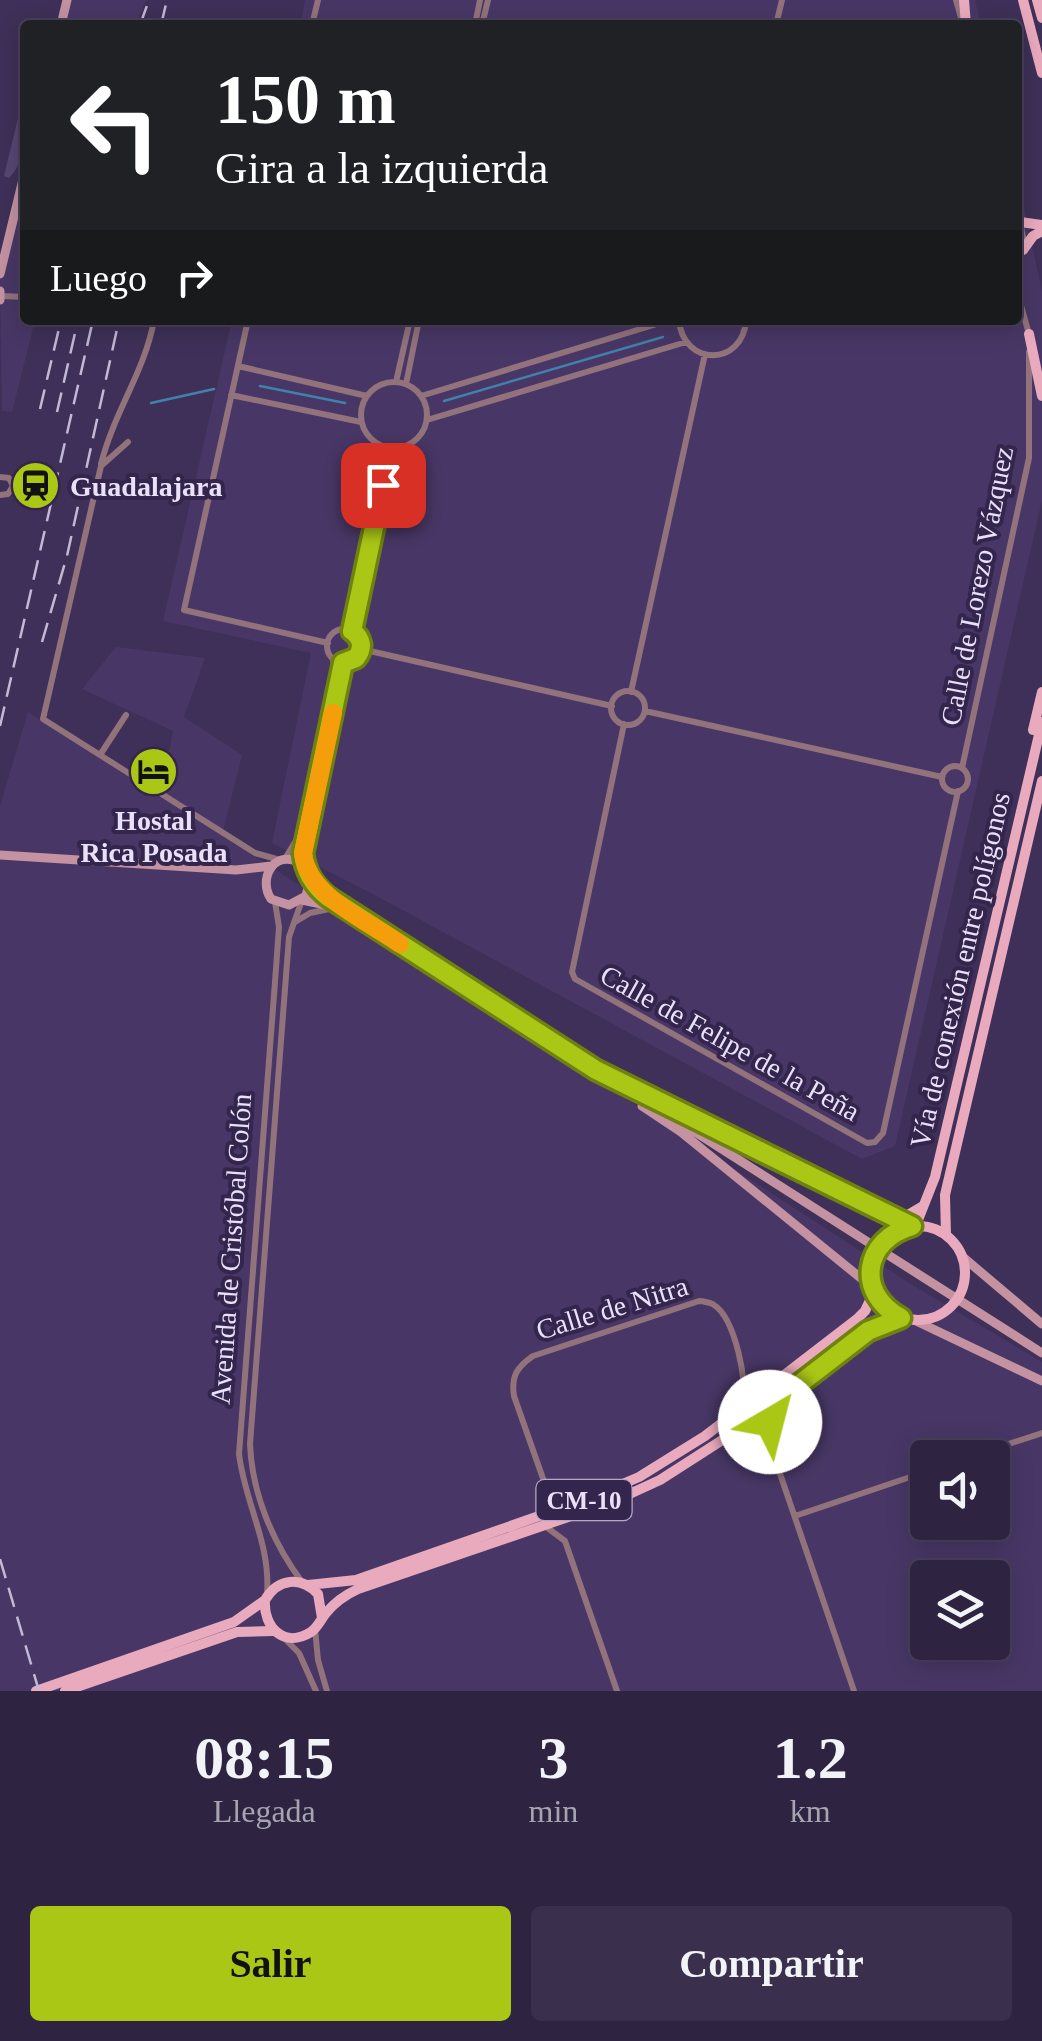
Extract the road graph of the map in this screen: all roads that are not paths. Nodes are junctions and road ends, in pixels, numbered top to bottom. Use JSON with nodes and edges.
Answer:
{"nodes":[{"id":1,"x":1023,"y":0,"type":"edge"},
{"id":2,"x":1038,"y":0,"type":"edge"},
{"id":3,"x":1042,"y":18,"type":"edge"},
{"id":4,"x":1042,"y":73,"type":"edge"},
{"id":5,"x":20,"y":192,"type":"edge"},
{"id":6,"x":1042,"y":228,"type":"edge"},
{"id":7,"x":1022,"y":252,"type":"edge"},
{"id":8,"x":0,"y":274,"type":"edge"},
{"id":9,"x":1022,"y":310,"type":"edge"},
{"id":10,"x":153,"y":325,"type":"edge"},
{"id":11,"x":247,"y":325,"type":"edge"},
{"id":12,"x":409,"y":325,"type":"edge"},
{"id":13,"x":418,"y":325,"type":"edge"},
{"id":14,"x":654,"y":325,"type":"edge"},
{"id":15,"x":681,"y":325,"type":"edge"},
{"id":16,"x":746,"y":325,"type":"edge"},
{"id":17,"x":1028,"y":334,"type":"junction"},
{"id":18,"x":686,"y":342,"type":"junction"},
{"id":19,"x":706,"y":354,"type":"junction"},
{"id":20,"x":238,"y":366,"type":"junction"},
{"id":21,"x":401,"y":384,"type":"junction"},
{"id":22,"x":231,"y":395,"type":"junction"},
{"id":23,"x":367,"y":396,"type":"junction"},
{"id":24,"x":421,"y":396,"type":"junction"},
{"id":25,"x":1042,"y":396,"type":"edge"},
{"id":26,"x":426,"y":420,"type":"junction"},
{"id":27,"x":361,"y":422,"type":"junction"},
{"id":28,"x":128,"y":442,"type":"dead end"},
{"id":29,"x":382,"y":446,"type":"junction"},
{"id":30,"x":391,"y":448,"type":"junction"},
{"id":31,"x":101,"y":466,"type":"junction"},
{"id":32,"x":0,"y":478,"type":"edge"},
{"id":33,"x":0,"y":495,"type":"edge"},
{"id":34,"x":348,"y":630,"type":"junction"},
{"id":35,"x":328,"y":643,"type":"junction"},
{"id":36,"x":361,"y":649,"type":"junction"},
{"id":37,"x":333,"y":659,"type":"junction"},
{"id":38,"x":343,"y":663,"type":"junction"},
{"id":39,"x":631,"y":692,"type":"junction"},
{"id":40,"x":1042,"y":692,"type":"edge"},
{"id":41,"x":612,"y":706,"type":"junction"},
{"id":42,"x":645,"y":711,"type":"junction"},
{"id":43,"x":126,"y":715,"type":"dead end"},
{"id":44,"x":1042,"y":722,"type":"edge"},
{"id":45,"x":624,"y":724,"type":"junction"},
{"id":46,"x":100,"y":756,"type":"junction"},
{"id":47,"x":962,"y":768,"type":"junction"},
{"id":48,"x":942,"y":777,"type":"junction"},
{"id":49,"x":1042,"y":782,"type":"edge"},
{"id":50,"x":958,"y":791,"type":"junction"},
{"id":51,"x":1042,"y":810,"type":"edge"},
{"id":52,"x":255,"y":853,"type":"junction"},
{"id":53,"x":1010,"y":854,"type":"junction"},
{"id":54,"x":0,"y":855,"type":"edge"},
{"id":55,"x":1023,"y":861,"type":"junction"},
{"id":56,"x":274,"y":865,"type":"junction"},
{"id":57,"x":304,"y":867,"type":"junction"},
{"id":58,"x":236,"y":870,"type":"junction"},
{"id":59,"x":310,"y":879,"type":"junction"},
{"id":60,"x":264,"y":883,"type":"junction"},
{"id":61,"x":302,"y":900,"type":"junction"},
{"id":62,"x":276,"y":902,"type":"junction"},
{"id":63,"x":334,"y":908,"type":"junction"},
{"id":64,"x":294,"y":923,"type":"junction"},
{"id":65,"x":397,"y":942,"type":"junction"},
{"id":66,"x":534,"y":1030,"type":"junction"},
{"id":67,"x":596,"y":1070,"type":"junction"},
{"id":68,"x":928,"y":1202,"type":"junction"},
{"id":69,"x":892,"y":1215,"type":"junction"},
{"id":70,"x":914,"y":1226,"type":"junction"},
{"id":71,"x":946,"y":1235,"type":"junction"},
{"id":72,"x":964,"y":1258,"type":"junction"},
{"id":73,"x":873,"y":1290,"type":"junction"},
{"id":74,"x":901,"y":1318,"type":"junction"},
{"id":75,"x":914,"y":1320,"type":"junction"},
{"id":76,"x":1042,"y":1324,"type":"edge"},
{"id":77,"x":1042,"y":1352,"type":"edge"},
{"id":78,"x":746,"y":1376,"type":"junction"},
{"id":79,"x":1042,"y":1381,"type":"edge"},
{"id":80,"x":769,"y":1386,"type":"junction"},
{"id":81,"x":776,"y":1402,"type":"junction"},
{"id":82,"x":743,"y":1406,"type":"junction"},
{"id":83,"x":741,"y":1428,"type":"junction"},
{"id":84,"x":1042,"y":1433,"type":"edge"},
{"id":85,"x":1010,"y":1444,"type":"edge"},
{"id":86,"x":774,"y":1456,"type":"junction"},
{"id":87,"x":910,"y":1477,"type":"edge"},
{"id":88,"x":546,"y":1490,"type":"junction"},
{"id":89,"x":568,"y":1511,"type":"junction"},
{"id":90,"x":795,"y":1516,"type":"junction"},
{"id":91,"x":543,"y":1520,"type":"junction"},
{"id":92,"x":565,"y":1541,"type":"junction"},
{"id":93,"x":305,"y":1584,"type":"junction"},
{"id":94,"x":266,"y":1598,"type":"junction"},
{"id":95,"x":322,"y":1618,"type":"junction"},
{"id":96,"x":315,"y":1629,"type":"junction"},
{"id":97,"x":278,"y":1634,"type":"junction"},
{"id":98,"x":36,"y":1691,"type":"edge"},
{"id":99,"x":66,"y":1691,"type":"edge"},
{"id":100,"x":316,"y":1691,"type":"edge"},
{"id":101,"x":327,"y":1691,"type":"edge"},
{"id":102,"x":617,"y":1691,"type":"edge"},
{"id":103,"x":854,"y":1691,"type":"edge"}],
"edges":[{"from":1,"to":4,"type":"main road"},
{"from":2,"to":3,"type":"main road"},
{"from":5,"to":8,"type":"main road"},
{"from":6,"to":7,"type":"main road"},
{"from":9,"to":17,"type":"street","name":"Calle de Lorezo Vázquez"},
{"from":10,"to":31,"type":"street"},
{"from":11,"to":20,"type":"street"},
{"from":12,"to":21,"type":"street"},
{"from":13,"to":21,"type":"street"},
{"from":14,"to":24,"type":"street"},
{"from":15,"to":18,"type":"street"},
{"from":16,"to":19,"type":"street"},
{"from":17,"to":25,"type":"main road"},
{"from":17,"to":47,"type":"street","name":"Calle de Lorezo Vázquez"},
{"from":18,"to":19,"type":"street"},
{"from":18,"to":26,"type":"street"},
{"from":19,"to":39,"type":"street"},
{"from":20,"to":22,"type":"street"},
{"from":20,"to":23,"type":"street"},
{"from":21,"to":23,"type":"street"},
{"from":21,"to":24,"type":"street"},
{"from":22,"to":27,"type":"street"},
{"from":22,"to":35,"type":"street"},
{"from":23,"to":27,"type":"street"},
{"from":24,"to":26,"type":"street"},
{"from":26,"to":30,"type":"street"},
{"from":27,"to":29,"type":"street"},
{"from":28,"to":31,"type":"street"},
{"from":29,"to":30,"type":"street"},
{"from":29,"to":34,"type":"street"},
{"from":30,"to":34,"type":"street"},
{"from":31,"to":46,"type":"street"},
{"from":32,"to":33,"type":"street"},
{"from":34,"to":35,"type":"street"},
{"from":34,"to":36,"type":"street"},
{"from":35,"to":37,"type":"street"},
{"from":36,"to":38,"type":"street"},
{"from":36,"to":41,"type":"street"},
{"from":37,"to":38,"type":"street"},
{"from":37,"to":56,"type":"street"},
{"from":38,"to":57,"type":"street"},
{"from":39,"to":41,"type":"street"},
{"from":39,"to":42,"type":"street"},
{"from":40,"to":53,"type":"main road","number":"CM-10"},
{"from":41,"to":45,"type":"street"},
{"from":42,"to":45,"type":"street"},
{"from":42,"to":48,"type":"street"},
{"from":43,"to":46,"type":"street"},
{"from":44,"to":53,"type":"main road","name":"Vía de conexión entre polígonos","number":"CM-10"},
{"from":45,"to":50,"type":"street","name":"Calle de Felipe de la Peña"},
{"from":46,"to":52,"type":"street"},
{"from":47,"to":48,"type":"street"},
{"from":47,"to":50,"type":"street"},
{"from":48,"to":50,"type":"street"},
{"from":49,"to":55,"type":"main road","name":"Vía de conexión entre polígonos"},
{"from":51,"to":55,"type":"main road"},
{"from":52,"to":56,"type":"street"},
{"from":52,"to":56,"type":"street"},
{"from":53,"to":68,"type":"main road","name":"Vía de conexión entre polígonos","number":"CM-10"},
{"from":54,"to":58,"type":"main road"},
{"from":55,"to":71,"type":"main road","name":"Vía de conexión entre polígonos"},
{"from":56,"to":57,"type":"main road"},
{"from":56,"to":58,"type":"main road"},
{"from":56,"to":60,"type":"main road"},
{"from":57,"to":59,"type":"main road"},
{"from":58,"to":60,"type":"main road"},
{"from":59,"to":61,"type":"main road"},
{"from":59,"to":65,"type":"main road"},
{"from":60,"to":62,"type":"main road"},
{"from":61,"to":62,"type":"main road"},
{"from":61,"to":63,"type":"main road"},
{"from":61,"to":64,"type":"street","name":"Avenida de Cristóbal Colón"},
{"from":62,"to":94,"type":"street","name":"Avenida de Cristóbal Colón"},
{"from":63,"to":64,"type":"street"},
{"from":63,"to":65,"type":"main road"},
{"from":64,"to":93,"type":"street","name":"Avenida de Cristóbal Colón"},
{"from":65,"to":66,"type":"main road"},
{"from":66,"to":67,"type":"main road"},
{"from":66,"to":73,"type":"main road"},
{"from":67,"to":69,"type":"main road"},
{"from":67,"to":77,"type":"main road"},
{"from":68,"to":69,"type":"main road"},
{"from":68,"to":70,"type":"main road","name":"Vía de conexión entre polígonos","number":"CM-10"},
{"from":69,"to":70,"type":"main road"},
{"from":70,"to":71,"type":"main road"},
{"from":70,"to":73,"type":"main road","number":"CM-10"},
{"from":71,"to":72,"type":"main road"},
{"from":72,"to":75,"type":"main road"},
{"from":72,"to":76,"type":"main road"},
{"from":73,"to":74,"type":"main road"},
{"from":73,"to":80,"type":"main road","number":"CM-10"},
{"from":74,"to":75,"type":"main road"},
{"from":74,"to":81,"type":"main road","number":"CM-10"},
{"from":75,"to":79,"type":"main road"},
{"from":78,"to":80,"type":"street"},
{"from":78,"to":82,"type":"street","name":"Calle de Nitra"},
{"from":78,"to":88,"type":"street","name":"Calle de Nitra"},
{"from":80,"to":82,"type":"main road","number":"CM-10"},
{"from":81,"to":83,"type":"main road","number":"CM-10"},
{"from":81,"to":86,"type":"street"},
{"from":82,"to":89,"type":"main road","number":"CM-10"},
{"from":83,"to":86,"type":"street"},
{"from":83,"to":89,"type":"main road","number":"CM-10"},
{"from":84,"to":85,"type":"street"},
{"from":86,"to":90,"type":"street"},
{"from":87,"to":90,"type":"street"},
{"from":88,"to":89,"type":"street","name":"Calle de Nitra"},
{"from":88,"to":91,"type":"street","name":"Calle de Nitra"},
{"from":89,"to":91,"type":"main road","number":"CM-10"},
{"from":89,"to":92,"type":"street"},
{"from":90,"to":103,"type":"street"},
{"from":91,"to":92,"type":"street"},
{"from":91,"to":93,"type":"main road","number":"CM-10"},
{"from":91,"to":95,"type":"main road","number":"CM-10"},
{"from":92,"to":102,"type":"street"},
{"from":93,"to":94,"type":"main road","number":"CM-10"},
{"from":93,"to":95,"type":"main road"},
{"from":94,"to":97,"type":"main road"},
{"from":94,"to":98,"type":"main road","number":"CM-10"},
{"from":95,"to":96,"type":"main road","number":"CM-10"},
{"from":96,"to":97,"type":"main road"},
{"from":96,"to":101,"type":"street"},
{"from":97,"to":99,"type":"main road"},
{"from":97,"to":100,"type":"street"}]}
